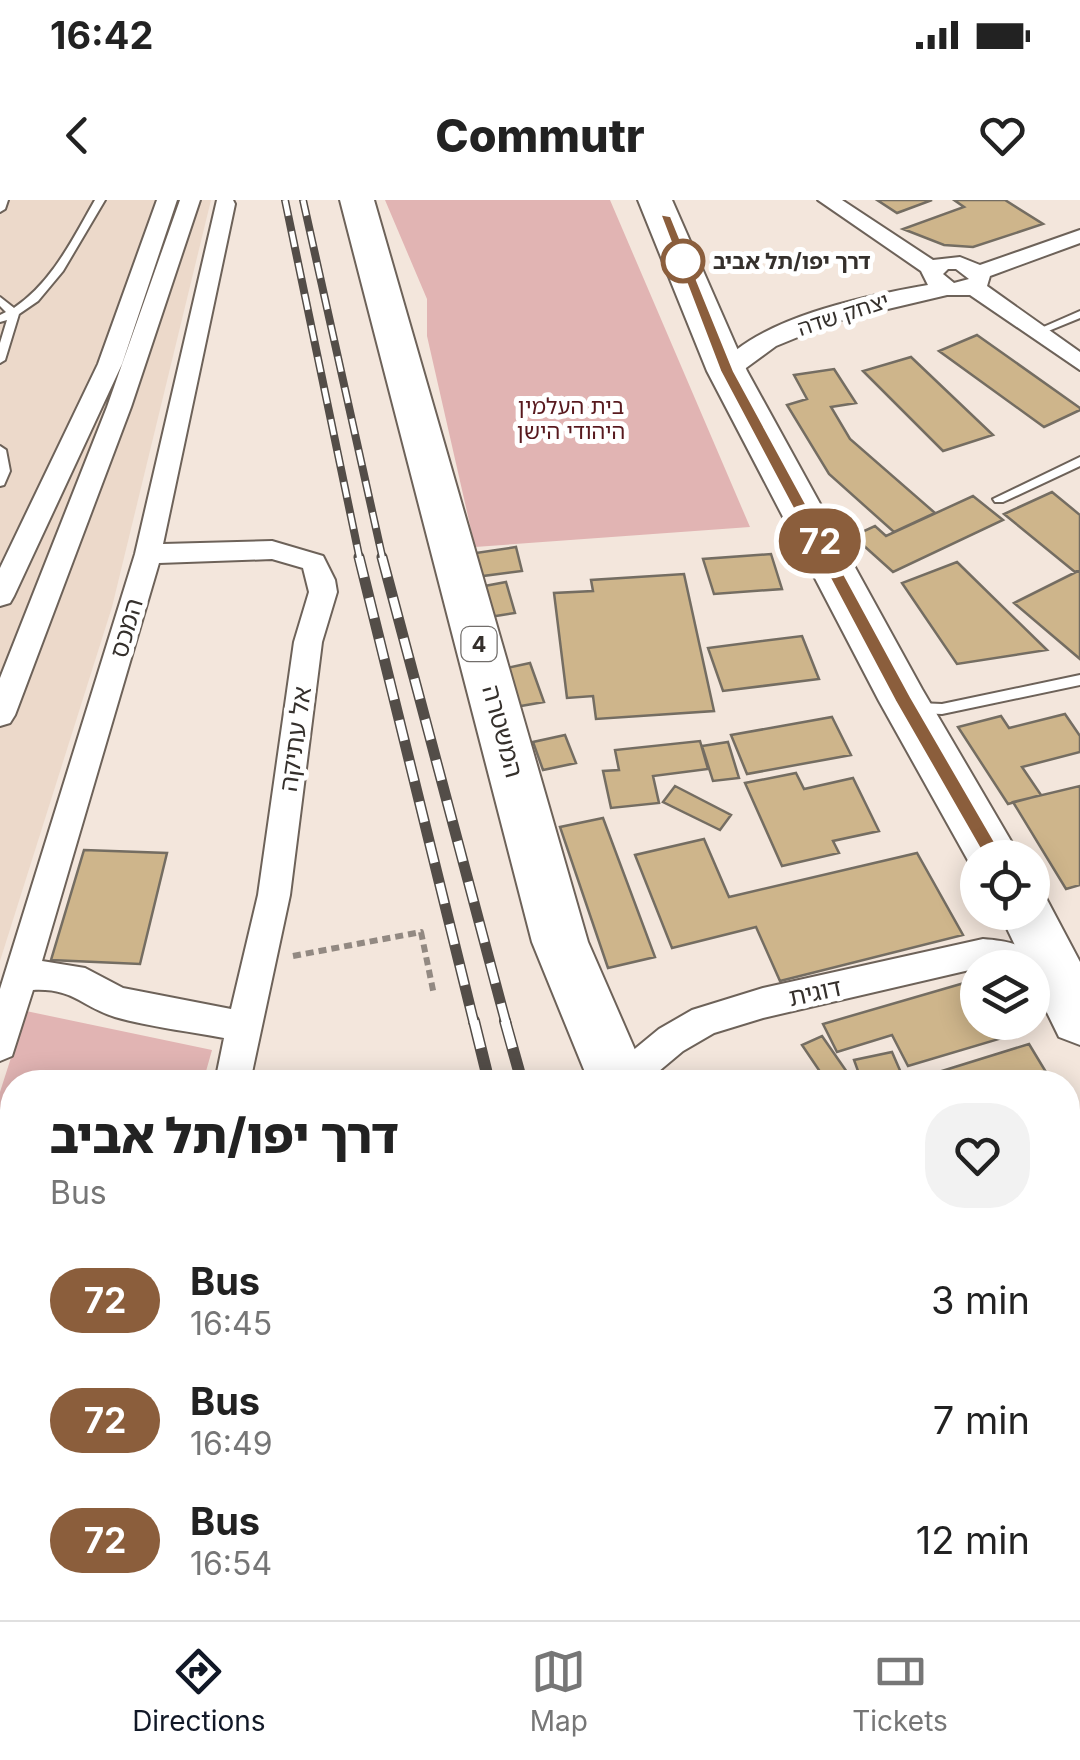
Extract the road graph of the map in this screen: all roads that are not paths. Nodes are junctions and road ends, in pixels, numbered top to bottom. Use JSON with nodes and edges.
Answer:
{"nodes":[{"id":1,"x":3,"y":200,"type":"edge"},
{"id":2,"x":100,"y":200,"type":"edge"},
{"id":3,"x":167,"y":200,"type":"edge"},
{"id":4,"x":190,"y":200,"type":"edge"},
{"id":5,"x":357,"y":200,"type":"edge"},
{"id":6,"x":828,"y":200,"type":"edge"},
{"id":7,"x":225,"y":204,"type":"dead end"},
{"id":8,"x":662,"y":205,"type":"edge"},
{"id":9,"x":0,"y":210,"type":"edge"},
{"id":10,"x":1080,"y":236,"type":"edge"},
{"id":11,"x":941,"y":274,"type":"junction"},
{"id":12,"x":976,"y":280,"type":"junction"},
{"id":13,"x":0,"y":300,"type":"edge"},
{"id":14,"x":14,"y":314,"type":"junction"},
{"id":15,"x":1080,"y":314,"type":"edge"},
{"id":16,"x":0,"y":319,"type":"edge"},
{"id":17,"x":1037,"y":332,"type":"junction"},
{"id":18,"x":776,"y":336,"type":"junction"},
{"id":19,"x":727,"y":338,"type":"junction"},
{"id":20,"x":0,"y":360,"type":"edge"},
{"id":21,"x":1080,"y":363,"type":"edge"},
{"id":22,"x":0,"y":450,"type":"edge"},
{"id":23,"x":1080,"y":461,"type":"edge"},
{"id":24,"x":1,"y":475,"type":"edge"},
{"id":25,"x":999,"y":498,"type":"dead end"},
{"id":26,"x":148,"y":554,"type":"junction"},
{"id":27,"x":0,"y":596,"type":"edge"},
{"id":28,"x":1080,"y":680,"type":"edge"},
{"id":29,"x":904,"y":701,"type":"junction"},
{"id":30,"x":0,"y":715,"type":"edge"},
{"id":31,"x":984,"y":840,"type":"edge"},
{"id":32,"x":1034,"y":930,"type":"edge"},
{"id":33,"x":960,"y":958,"type":"edge"},
{"id":34,"x":24,"y":976,"type":"junction"},
{"id":35,"x":1062,"y":998,"type":"edge"},
{"id":36,"x":244,"y":1027,"type":"junction"},
{"id":37,"x":0,"y":1044,"type":"edge"},
{"id":38,"x":235,"y":1070,"type":"edge"},
{"id":39,"x":615,"y":1070,"type":"edge"},
{"id":40,"x":635,"y":1070,"type":"edge"}],
"edges":[{"from":1,"to":9,"type":"lane"},
{"from":2,"to":14,"type":"lane"},
{"from":3,"to":27,"type":"street"},
{"from":4,"to":30,"type":"street"},
{"from":5,"to":39,"type":"highway","name":"המשטרה","number":"4"},
{"from":6,"to":11,"type":"street"},
{"from":7,"to":26,"type":"street","name":"המכס"},
{"from":8,"to":19,"type":"highway"},
{"from":10,"to":12,"type":"street"},
{"from":11,"to":12,"type":"street"},
{"from":11,"to":18,"type":"street","name":"יצחק שדה"},
{"from":12,"to":17,"type":"street"},
{"from":13,"to":14,"type":"lane"},
{"from":14,"to":16,"type":"lane"},
{"from":14,"to":20,"type":"lane"},
{"from":15,"to":17,"type":"lane"},
{"from":17,"to":21,"type":"street"},
{"from":18,"to":19,"type":"street","name":"יצחק שדה"},
{"from":18,"to":19,"type":"street","name":"יצחק שדה"},
{"from":19,"to":29,"type":"highway"},
{"from":22,"to":24,"type":"lane"},
{"from":23,"to":25,"type":"lane"},
{"from":26,"to":34,"type":"street","name":"המכס"},
{"from":26,"to":36,"type":"street","name":"אל עתיקה"},
{"from":28,"to":29,"type":"lane"},
{"from":29,"to":31,"type":"highway"},
{"from":32,"to":35,"type":"highway"},
{"from":33,"to":40,"type":"street","name":"דוגית"},
{"from":34,"to":36,"type":"street"},
{"from":34,"to":37,"type":"street","name":"המכס"},
{"from":36,"to":38,"type":"street","name":"אל עתיקה"}]}
